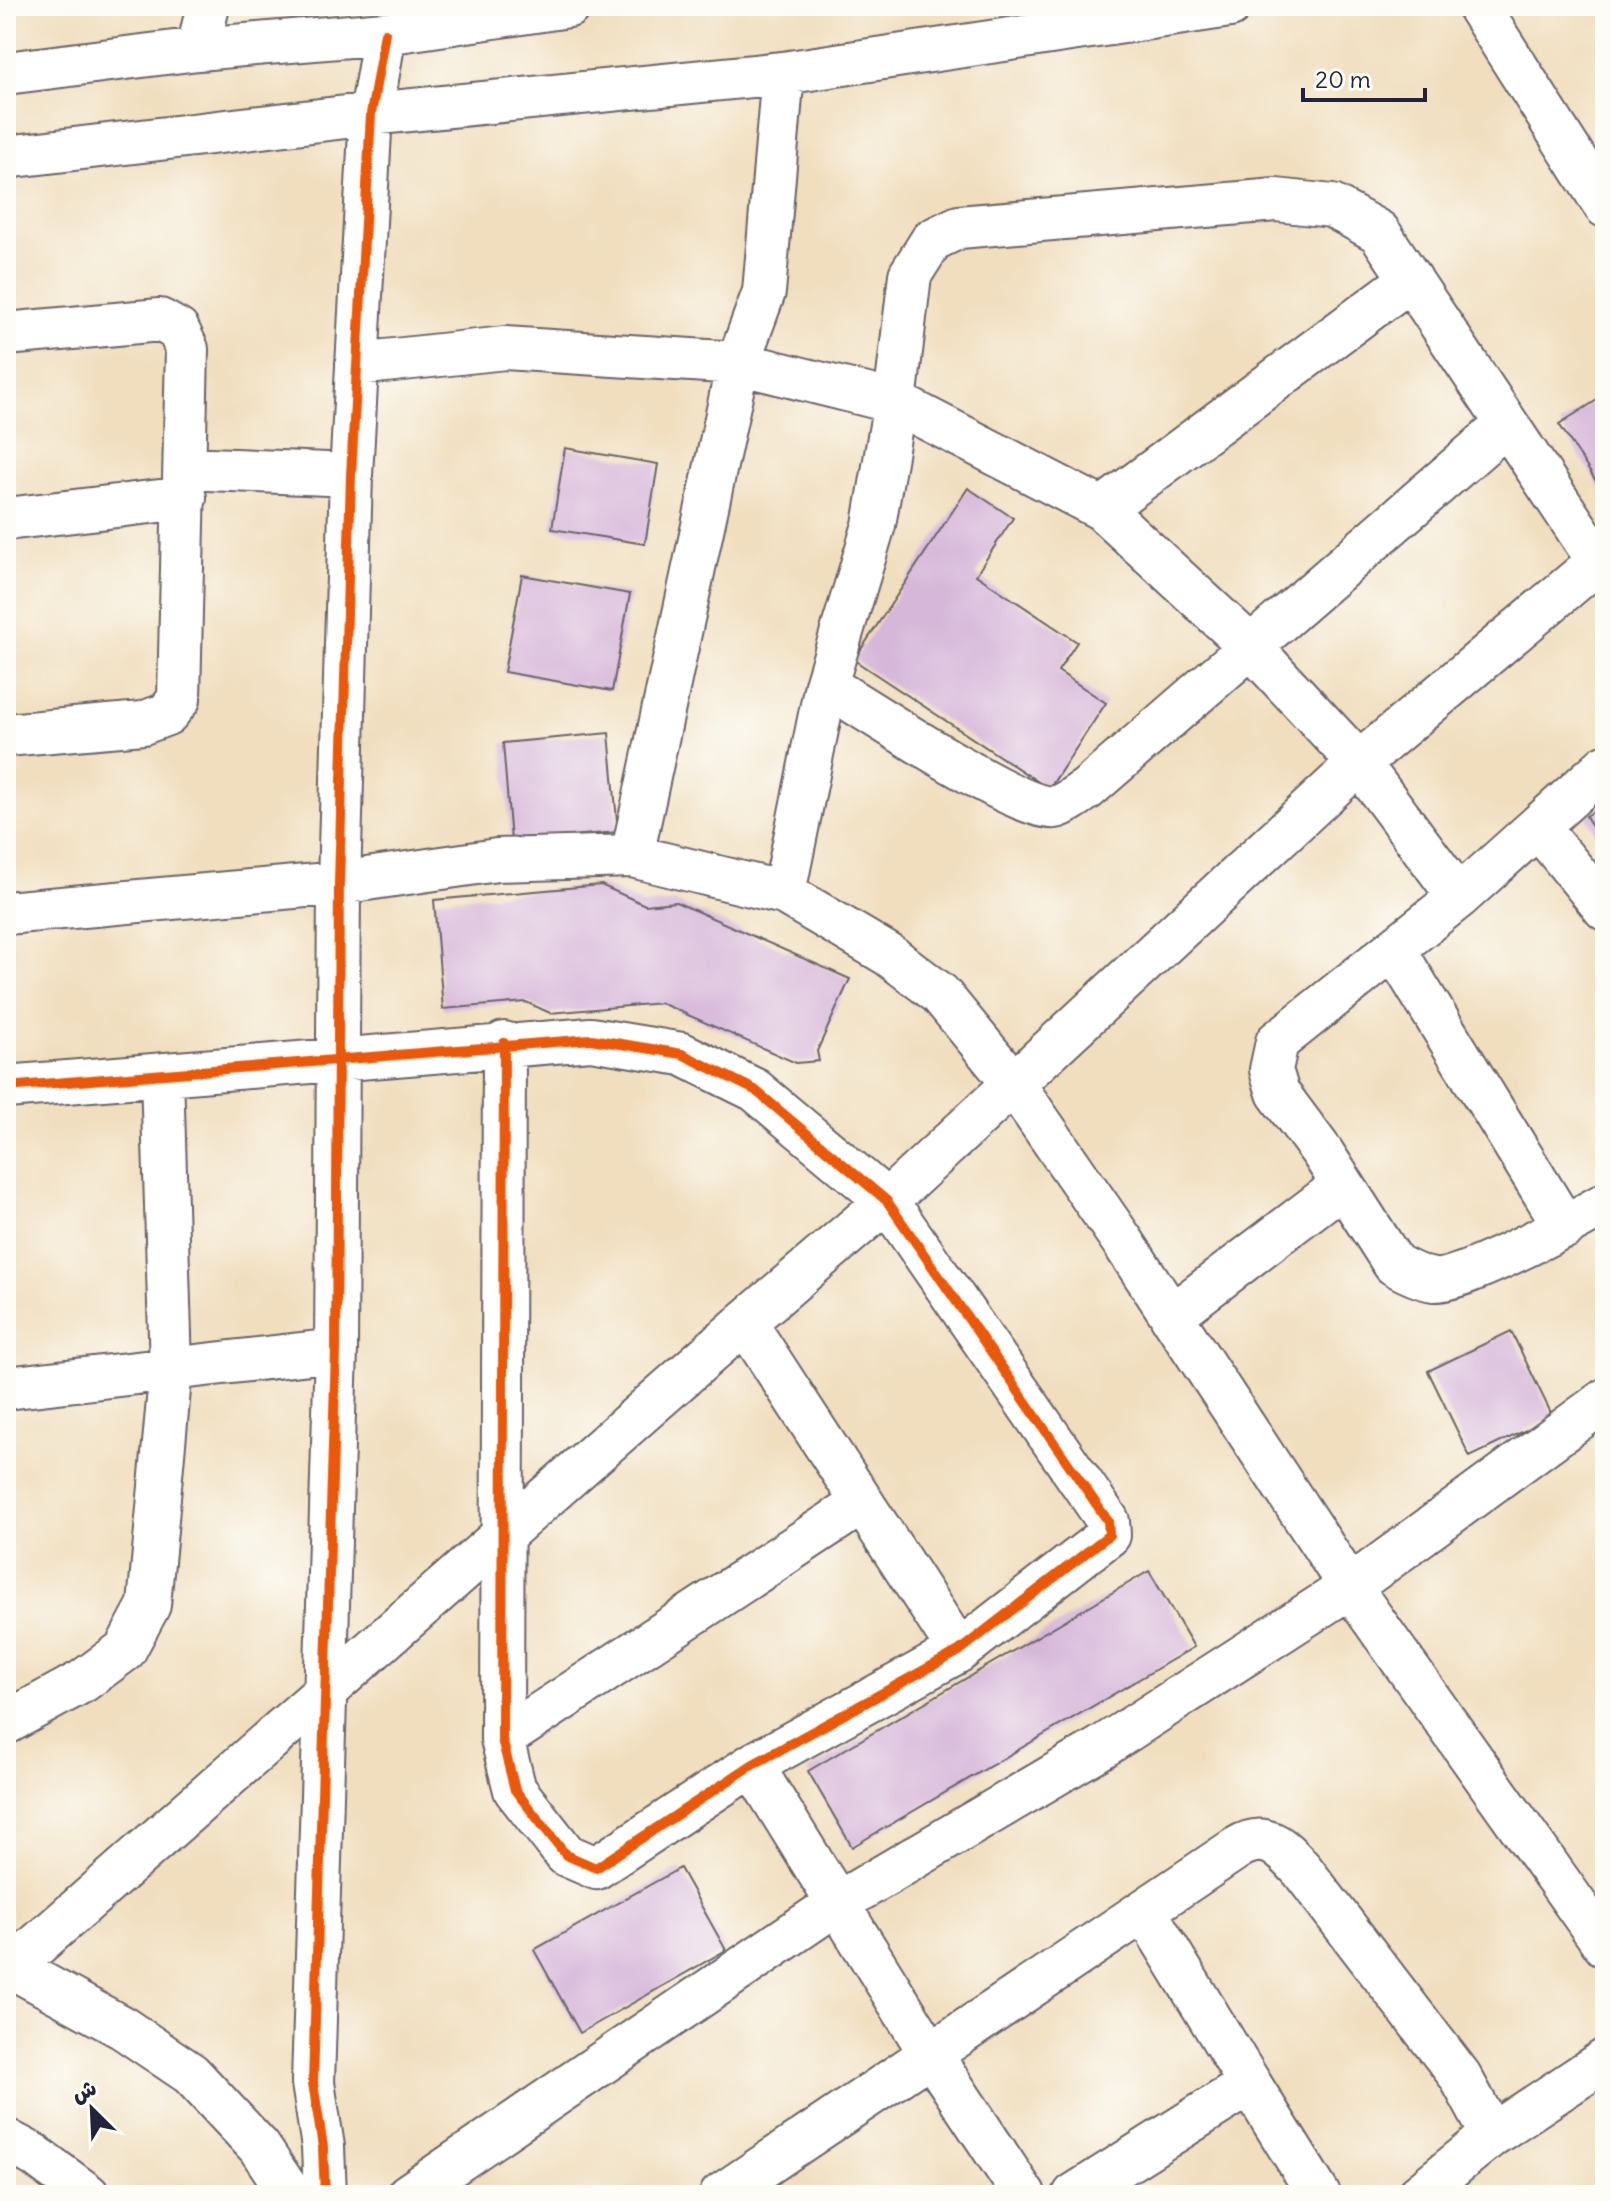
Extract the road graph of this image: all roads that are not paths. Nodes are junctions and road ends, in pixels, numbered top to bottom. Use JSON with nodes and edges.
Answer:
{"nodes":[{"id":1,"x":208,"y":6,"type":"edge"},
{"id":2,"x":569,"y":6,"type":"edge"},
{"id":3,"x":1230,"y":6,"type":"edge"},
{"id":4,"x":1478,"y":6,"type":"edge"},
{"id":5,"x":385,"y":33,"type":"junction"},
{"id":6,"x":198,"y":49,"type":"junction"},
{"id":7,"x":6,"y":73,"type":"edge"},
{"id":8,"x":783,"y":73,"type":"junction"},
{"id":9,"x":371,"y":114,"type":"junction"},
{"id":10,"x":6,"y":157,"type":"edge"},
{"id":11,"x":1605,"y":206,"type":"edge"},
{"id":12,"x":1411,"y":279,"type":"junction"},
{"id":13,"x":6,"y":334,"type":"edge"},
{"id":14,"x":738,"y":363,"type":"junction"},
{"id":15,"x":357,"y":364,"type":"junction"},
{"id":16,"x":895,"y":402,"type":"junction"},
{"id":17,"x":1507,"y":424,"type":"junction"},
{"id":18,"x":351,"y":475,"type":"junction"},
{"id":19,"x":185,"y":483,"type":"junction"},
{"id":20,"x":1102,"y":509,"type":"junction"},
{"id":21,"x":6,"y":519,"type":"edge"},
{"id":22,"x":1602,"y":559,"type":"edge"},
{"id":23,"x":1249,"y":645,"type":"junction"},
{"id":24,"x":826,"y":685,"type":"junction"},
{"id":25,"x":6,"y":735,"type":"edge"},
{"id":26,"x":1359,"y":763,"type":"junction"},
{"id":27,"x":1605,"y":766,"type":"edge"},
{"id":28,"x":1539,"y":828,"type":"junction"},
{"id":29,"x":632,"y":856,"type":"junction"},
{"id":30,"x":339,"y":883,"type":"junction"},
{"id":31,"x":784,"y":893,"type":"junction"},
{"id":32,"x":1459,"y":897,"type":"junction"},
{"id":33,"x":1605,"y":909,"type":"edge"},
{"id":34,"x":6,"y":913,"type":"edge"},
{"id":35,"x":1394,"y":949,"type":"junction"},
{"id":36,"x":504,"y":1043,"type":"junction"},
{"id":37,"x":338,"y":1057,"type":"junction"},
{"id":38,"x":162,"y":1075,"type":"junction"},
{"id":39,"x":1013,"y":1083,"type":"junction"},
{"id":40,"x":6,"y":1087,"type":"edge"},
{"id":41,"x":1343,"y":1185,"type":"junction"},
{"id":42,"x":887,"y":1201,"type":"junction"},
{"id":43,"x":1605,"y":1204,"type":"edge"},
{"id":44,"x":1565,"y":1227,"type":"junction"},
{"id":45,"x":1171,"y":1316,"type":"junction"},
{"id":46,"x":745,"y":1322,"type":"junction"},
{"id":47,"x":336,"y":1350,"type":"junction"},
{"id":48,"x":171,"y":1368,"type":"junction"},
{"id":49,"x":6,"y":1388,"type":"edge"},
{"id":50,"x":1605,"y":1400,"type":"edge"},
{"id":51,"x":862,"y":1503,"type":"junction"},
{"id":52,"x":503,"y":1539,"type":"junction"},
{"id":53,"x":1350,"y":1587,"type":"junction"},
{"id":54,"x":959,"y":1651,"type":"junction"},
{"id":55,"x":323,"y":1692,"type":"junction"},
{"id":56,"x":6,"y":1723,"type":"edge"},
{"id":57,"x":502,"y":1739,"type":"junction"},
{"id":58,"x":752,"y":1765,"type":"junction"},
{"id":59,"x":836,"y":1904,"type":"junction"},
{"id":60,"x":1146,"y":1913,"type":"junction"},
{"id":61,"x":1605,"y":1946,"type":"edge"},
{"id":62,"x":10,"y":1965,"type":"edge"},
{"id":63,"x":930,"y":2053,"type":"junction"},
{"id":64,"x":1605,"y":2060,"type":"edge"},
{"id":65,"x":1250,"y":2084,"type":"junction"},
{"id":66,"x":1492,"y":2135,"type":"junction"},
{"id":67,"x":6,"y":2140,"type":"edge"},
{"id":68,"x":88,"y":2195,"type":"edge"},
{"id":69,"x":291,"y":2195,"type":"edge"},
{"id":70,"x":325,"y":2195,"type":"edge"},
{"id":71,"x":408,"y":2195,"type":"edge"},
{"id":72,"x":721,"y":2195,"type":"edge"},
{"id":73,"x":1024,"y":2195,"type":"edge"},
{"id":74,"x":1074,"y":2195,"type":"edge"},
{"id":75,"x":1319,"y":2195,"type":"edge"},
{"id":76,"x":1418,"y":2195,"type":"edge"}],
"edges":[{"from":1,"to":6,"type":"street"},
{"from":2,"to":5,"type":"street"},
{"from":3,"to":8,"type":"street"},
{"from":4,"to":11,"type":"street"},
{"from":5,"to":6,"type":"street"},
{"from":5,"to":9,"type":"street"},
{"from":6,"to":7,"type":"street"},
{"from":8,"to":9,"type":"street"},
{"from":8,"to":14,"type":"street"},
{"from":9,"to":10,"type":"street"},
{"from":9,"to":15,"type":"street"},
{"from":12,"to":16,"type":"street"},
{"from":12,"to":17,"type":"street"},
{"from":12,"to":20,"type":"street"},
{"from":13,"to":19,"type":"street"},
{"from":14,"to":15,"type":"street"},
{"from":14,"to":16,"type":"street"},
{"from":14,"to":29,"type":"street"},
{"from":15,"to":18,"type":"street"},
{"from":16,"to":20,"type":"street"},
{"from":16,"to":24,"type":"street"},
{"from":17,"to":22,"type":"street"},
{"from":17,"to":23,"type":"street"},
{"from":18,"to":19,"type":"street"},
{"from":18,"to":30,"type":"street"},
{"from":19,"to":21,"type":"street"},
{"from":19,"to":25,"type":"street"},
{"from":20,"to":23,"type":"street"},
{"from":22,"to":26,"type":"street"},
{"from":23,"to":24,"type":"street"},
{"from":23,"to":26,"type":"street"},
{"from":24,"to":31,"type":"street"},
{"from":26,"to":32,"type":"street"},
{"from":26,"to":39,"type":"street"},
{"from":27,"to":28,"type":"street"},
{"from":28,"to":32,"type":"street"},
{"from":28,"to":33,"type":"street"},
{"from":29,"to":30,"type":"street"},
{"from":29,"to":31,"type":"street"},
{"from":30,"to":34,"type":"street"},
{"from":30,"to":37,"type":"street"},
{"from":31,"to":39,"type":"street"},
{"from":32,"to":35,"type":"street"},
{"from":35,"to":41,"type":"street"},
{"from":35,"to":44,"type":"street"},
{"from":36,"to":37,"type":"street"},
{"from":36,"to":42,"type":"street"},
{"from":36,"to":52,"type":"street"},
{"from":37,"to":38,"type":"street"},
{"from":37,"to":47,"type":"street"},
{"from":38,"to":40,"type":"street"},
{"from":38,"to":48,"type":"street"},
{"from":39,"to":42,"type":"street"},
{"from":39,"to":45,"type":"street"},
{"from":41,"to":44,"type":"street"},
{"from":41,"to":45,"type":"street"},
{"from":42,"to":46,"type":"street"},
{"from":42,"to":54,"type":"street"},
{"from":43,"to":44,"type":"street"},
{"from":45,"to":53,"type":"street"},
{"from":46,"to":51,"type":"street"},
{"from":46,"to":52,"type":"street"},
{"from":47,"to":48,"type":"street"},
{"from":47,"to":55,"type":"street"},
{"from":48,"to":49,"type":"street"},
{"from":48,"to":56,"type":"street"},
{"from":50,"to":53,"type":"street"},
{"from":51,"to":54,"type":"street"},
{"from":51,"to":57,"type":"street"},
{"from":52,"to":55,"type":"street"},
{"from":52,"to":57,"type":"street"},
{"from":53,"to":59,"type":"street"},
{"from":53,"to":61,"type":"street"},
{"from":54,"to":58,"type":"street"},
{"from":55,"to":62,"type":"street"},
{"from":55,"to":70,"type":"street"},
{"from":57,"to":58,"type":"street"},
{"from":58,"to":59,"type":"street"},
{"from":59,"to":63,"type":"street"},
{"from":59,"to":71,"type":"street"},
{"from":60,"to":63,"type":"street"},
{"from":60,"to":65,"type":"street"},
{"from":60,"to":66,"type":"street"},
{"from":62,"to":69,"type":"street"},
{"from":63,"to":72,"type":"street"},
{"from":63,"to":73,"type":"street"},
{"from":64,"to":66,"type":"street"},
{"from":65,"to":74,"type":"street"},
{"from":65,"to":75,"type":"street"},
{"from":66,"to":76,"type":"street"},
{"from":67,"to":68,"type":"street"}]}
